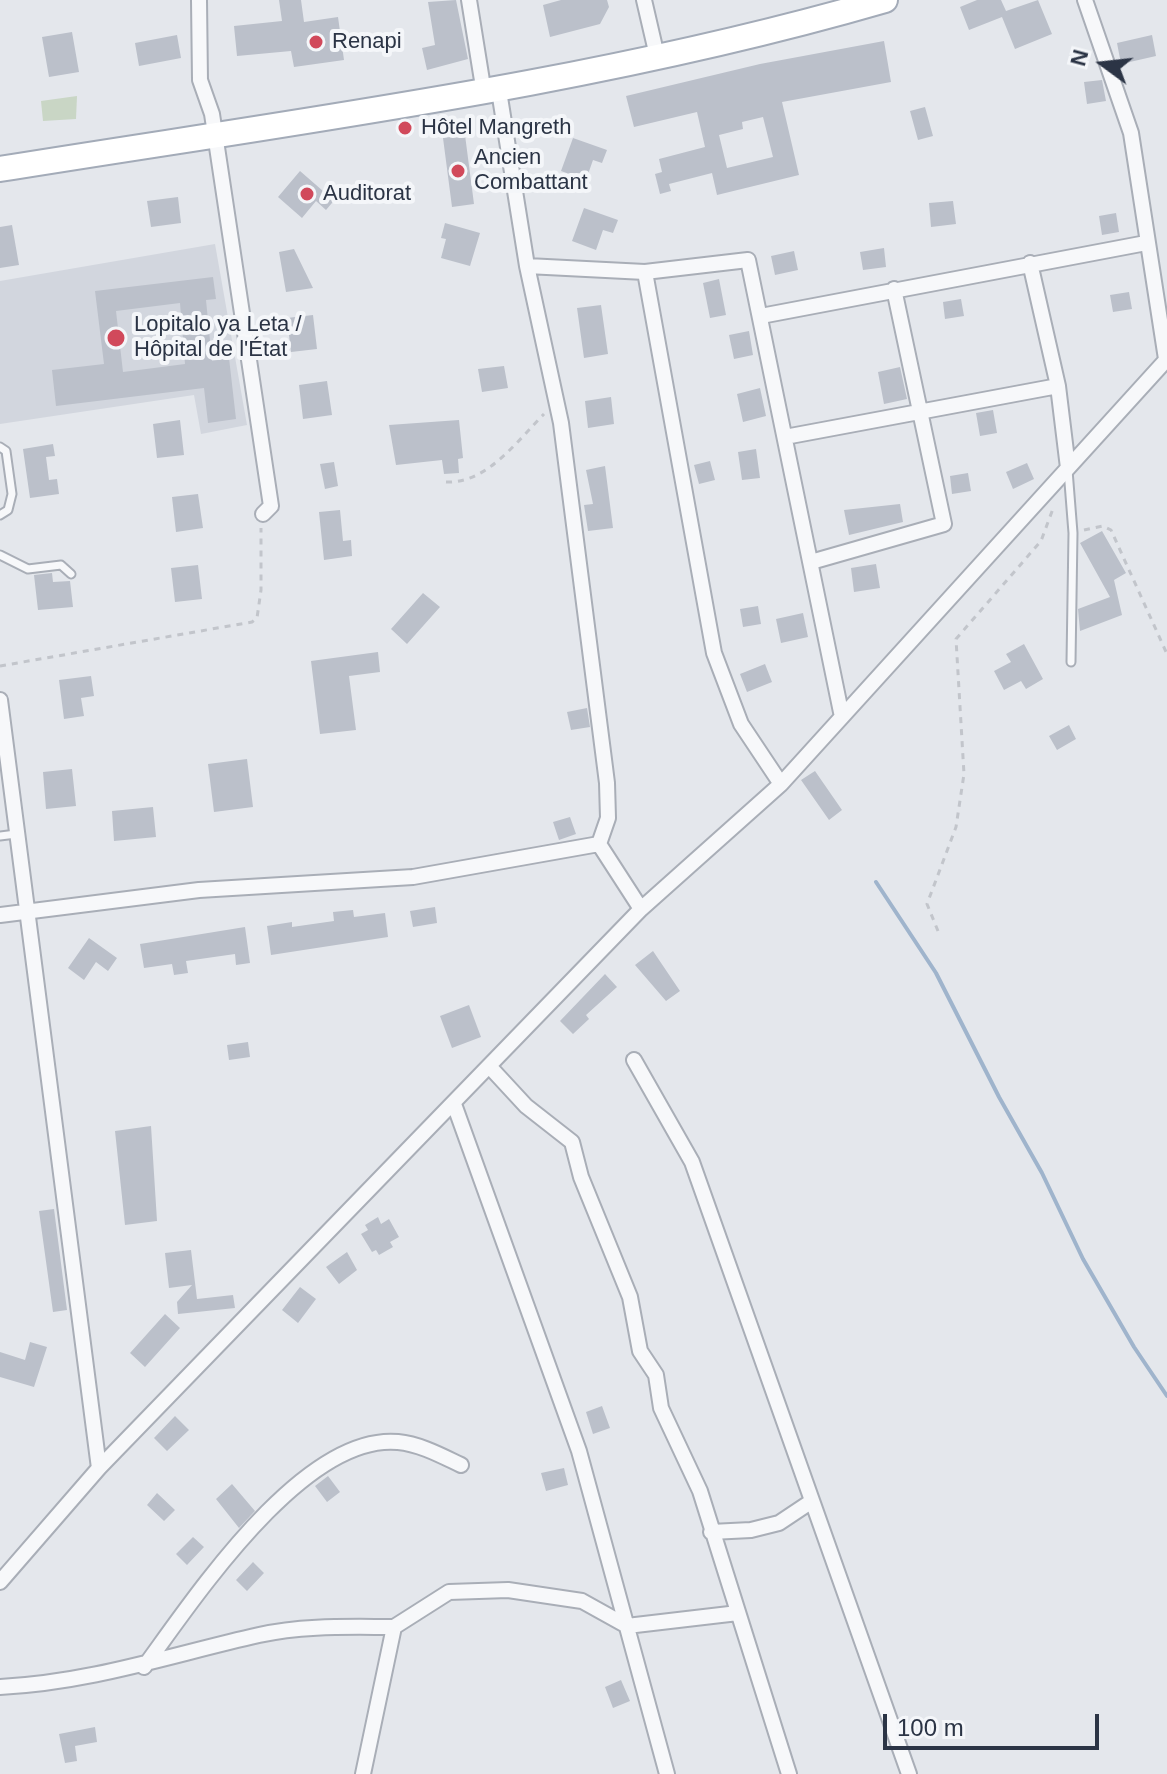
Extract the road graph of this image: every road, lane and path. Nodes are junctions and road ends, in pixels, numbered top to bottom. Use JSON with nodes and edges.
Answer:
{"nodes":[{"id":1,"x":199,"y":0,"type":"edge"},
{"id":2,"x":469,"y":0,"type":"edge"},
{"id":3,"x":644,"y":0,"type":"edge"},
{"id":4,"x":885,"y":0,"type":"edge"},
{"id":5,"x":1085,"y":0,"type":"edge"},
{"id":6,"x":657,"y":56,"type":"junction"},
{"id":7,"x":491,"y":92,"type":"junction"},
{"id":8,"x":214,"y":135,"type":"junction"},
{"id":9,"x":0,"y":169,"type":"edge"},
{"id":10,"x":1146,"y":243,"type":"junction"},
{"id":11,"x":1030,"y":263,"type":"junction"},
{"id":12,"x":527,"y":266,"type":"junction"},
{"id":13,"x":645,"y":272,"type":"junction"},
{"id":14,"x":894,"y":289,"type":"junction"},
{"id":15,"x":761,"y":316,"type":"junction"},
{"id":16,"x":1167,"y":359,"type":"edge"},
{"id":17,"x":1058,"y":386,"type":"junction"},
{"id":18,"x":559,"y":409,"type":"junction"},
{"id":19,"x":921,"y":411,"type":"junction"},
{"id":20,"x":785,"y":437,"type":"junction"},
{"id":21,"x":0,"y":447,"type":"edge"},
{"id":22,"x":1068,"y":468,"type":"junction"},
{"id":23,"x":446,"y":482,"type":"dead end"},
{"id":24,"x":1057,"y":497,"type":"dead end"},
{"id":25,"x":263,"y":514,"type":"joint"},
{"id":26,"x":0,"y":515,"type":"edge"},
{"id":27,"x":1073,"y":533,"type":"junction"},
{"id":28,"x":0,"y":555,"type":"edge"},
{"id":29,"x":811,"y":562,"type":"junction"},
{"id":30,"x":71,"y":574,"type":"dead end"},
{"id":31,"x":1167,"y":654,"type":"edge"},
{"id":32,"x":1071,"y":662,"type":"dead end"},
{"id":33,"x":0,"y":666,"type":"edge"},
{"id":34,"x":0,"y":700,"type":"edge"},
{"id":35,"x":842,"y":717,"type":"junction"},
{"id":36,"x":781,"y":784,"type":"junction"},
{"id":37,"x":16,"y":834,"type":"junction"},
{"id":38,"x":0,"y":836,"type":"edge"},
{"id":39,"x":599,"y":844,"type":"junction"},
{"id":40,"x":641,"y":909,"type":"junction"},
{"id":41,"x":26,"y":911,"type":"junction"},
{"id":42,"x":0,"y":915,"type":"edge"},
{"id":43,"x":938,"y":931,"type":"dead end"},
{"id":44,"x":634,"y":1060,"type":"dead end"},
{"id":45,"x":489,"y":1066,"type":"junction"},
{"id":46,"x":454,"y":1104,"type":"junction"},
{"id":47,"x":461,"y":1465,"type":"dead end"},
{"id":48,"x":99,"y":1468,"type":"junction"},
{"id":49,"x":812,"y":1501,"type":"junction"},
{"id":50,"x":711,"y":1532,"type":"junction"},
{"id":51,"x":0,"y":1582,"type":"edge"},
{"id":52,"x":738,"y":1613,"type":"junction"},
{"id":53,"x":627,"y":1626,"type":"junction"},
{"id":54,"x":394,"y":1627,"type":"junction"},
{"id":55,"x":144,"y":1667,"type":"junction"},
{"id":56,"x":0,"y":1687,"type":"edge"},
{"id":57,"x":363,"y":1774,"type":"edge"},
{"id":58,"x":667,"y":1774,"type":"edge"},
{"id":59,"x":789,"y":1774,"type":"edge"},
{"id":60,"x":909,"y":1774,"type":"edge"}],
"edges":[{"from":1,"to":8,"type":"street"},
{"from":2,"to":7,"type":"street"},
{"from":3,"to":6,"type":"street"},
{"from":4,"to":6,"type":"main road"},
{"from":5,"to":10,"type":"street"},
{"from":6,"to":7,"type":"main road"},
{"from":7,"to":8,"type":"main road"},
{"from":7,"to":12,"type":"street"},
{"from":8,"to":9,"type":"main road"},
{"from":8,"to":25,"type":"street"},
{"from":10,"to":11,"type":"street"},
{"from":10,"to":16,"type":"street"},
{"from":11,"to":14,"type":"street"},
{"from":11,"to":17,"type":"street"},
{"from":12,"to":13,"type":"street"},
{"from":12,"to":18,"type":"street"},
{"from":13,"to":15,"type":"street"},
{"from":13,"to":36,"type":"street"},
{"from":14,"to":15,"type":"street"},
{"from":14,"to":19,"type":"street"},
{"from":15,"to":20,"type":"street"},
{"from":16,"to":22,"type":"street"},
{"from":17,"to":19,"type":"street"},
{"from":17,"to":22,"type":"street"},
{"from":18,"to":23,"type":"path"},
{"from":18,"to":39,"type":"street"},
{"from":19,"to":20,"type":"street"},
{"from":19,"to":29,"type":"street"},
{"from":20,"to":29,"type":"street"},
{"from":21,"to":26,"type":"lane"},
{"from":22,"to":27,"type":"lane"},
{"from":22,"to":35,"type":"street"},
{"from":24,"to":43,"type":"path"},
{"from":25,"to":33,"type":"path"},
{"from":27,"to":31,"type":"path"},
{"from":27,"to":32,"type":"lane"},
{"from":28,"to":30,"type":"lane"},
{"from":29,"to":35,"type":"street"},
{"from":34,"to":37,"type":"street"},
{"from":35,"to":36,"type":"street"},
{"from":36,"to":40,"type":"street"},
{"from":37,"to":38,"type":"lane"},
{"from":37,"to":41,"type":"street"},
{"from":39,"to":40,"type":"street"},
{"from":39,"to":41,"type":"street"},
{"from":40,"to":45,"type":"street"},
{"from":41,"to":42,"type":"street"},
{"from":41,"to":48,"type":"street"},
{"from":44,"to":49,"type":"street"},
{"from":45,"to":46,"type":"street"},
{"from":45,"to":50,"type":"street"},
{"from":46,"to":48,"type":"street"},
{"from":46,"to":53,"type":"street"},
{"from":47,"to":55,"type":"street"},
{"from":48,"to":51,"type":"street"},
{"from":49,"to":50,"type":"street"},
{"from":49,"to":60,"type":"street"},
{"from":50,"to":52,"type":"street"},
{"from":52,"to":53,"type":"street"},
{"from":52,"to":59,"type":"street"},
{"from":53,"to":54,"type":"street"},
{"from":53,"to":58,"type":"street"},
{"from":54,"to":55,"type":"street"},
{"from":54,"to":57,"type":"street"},
{"from":55,"to":56,"type":"street"}]}
